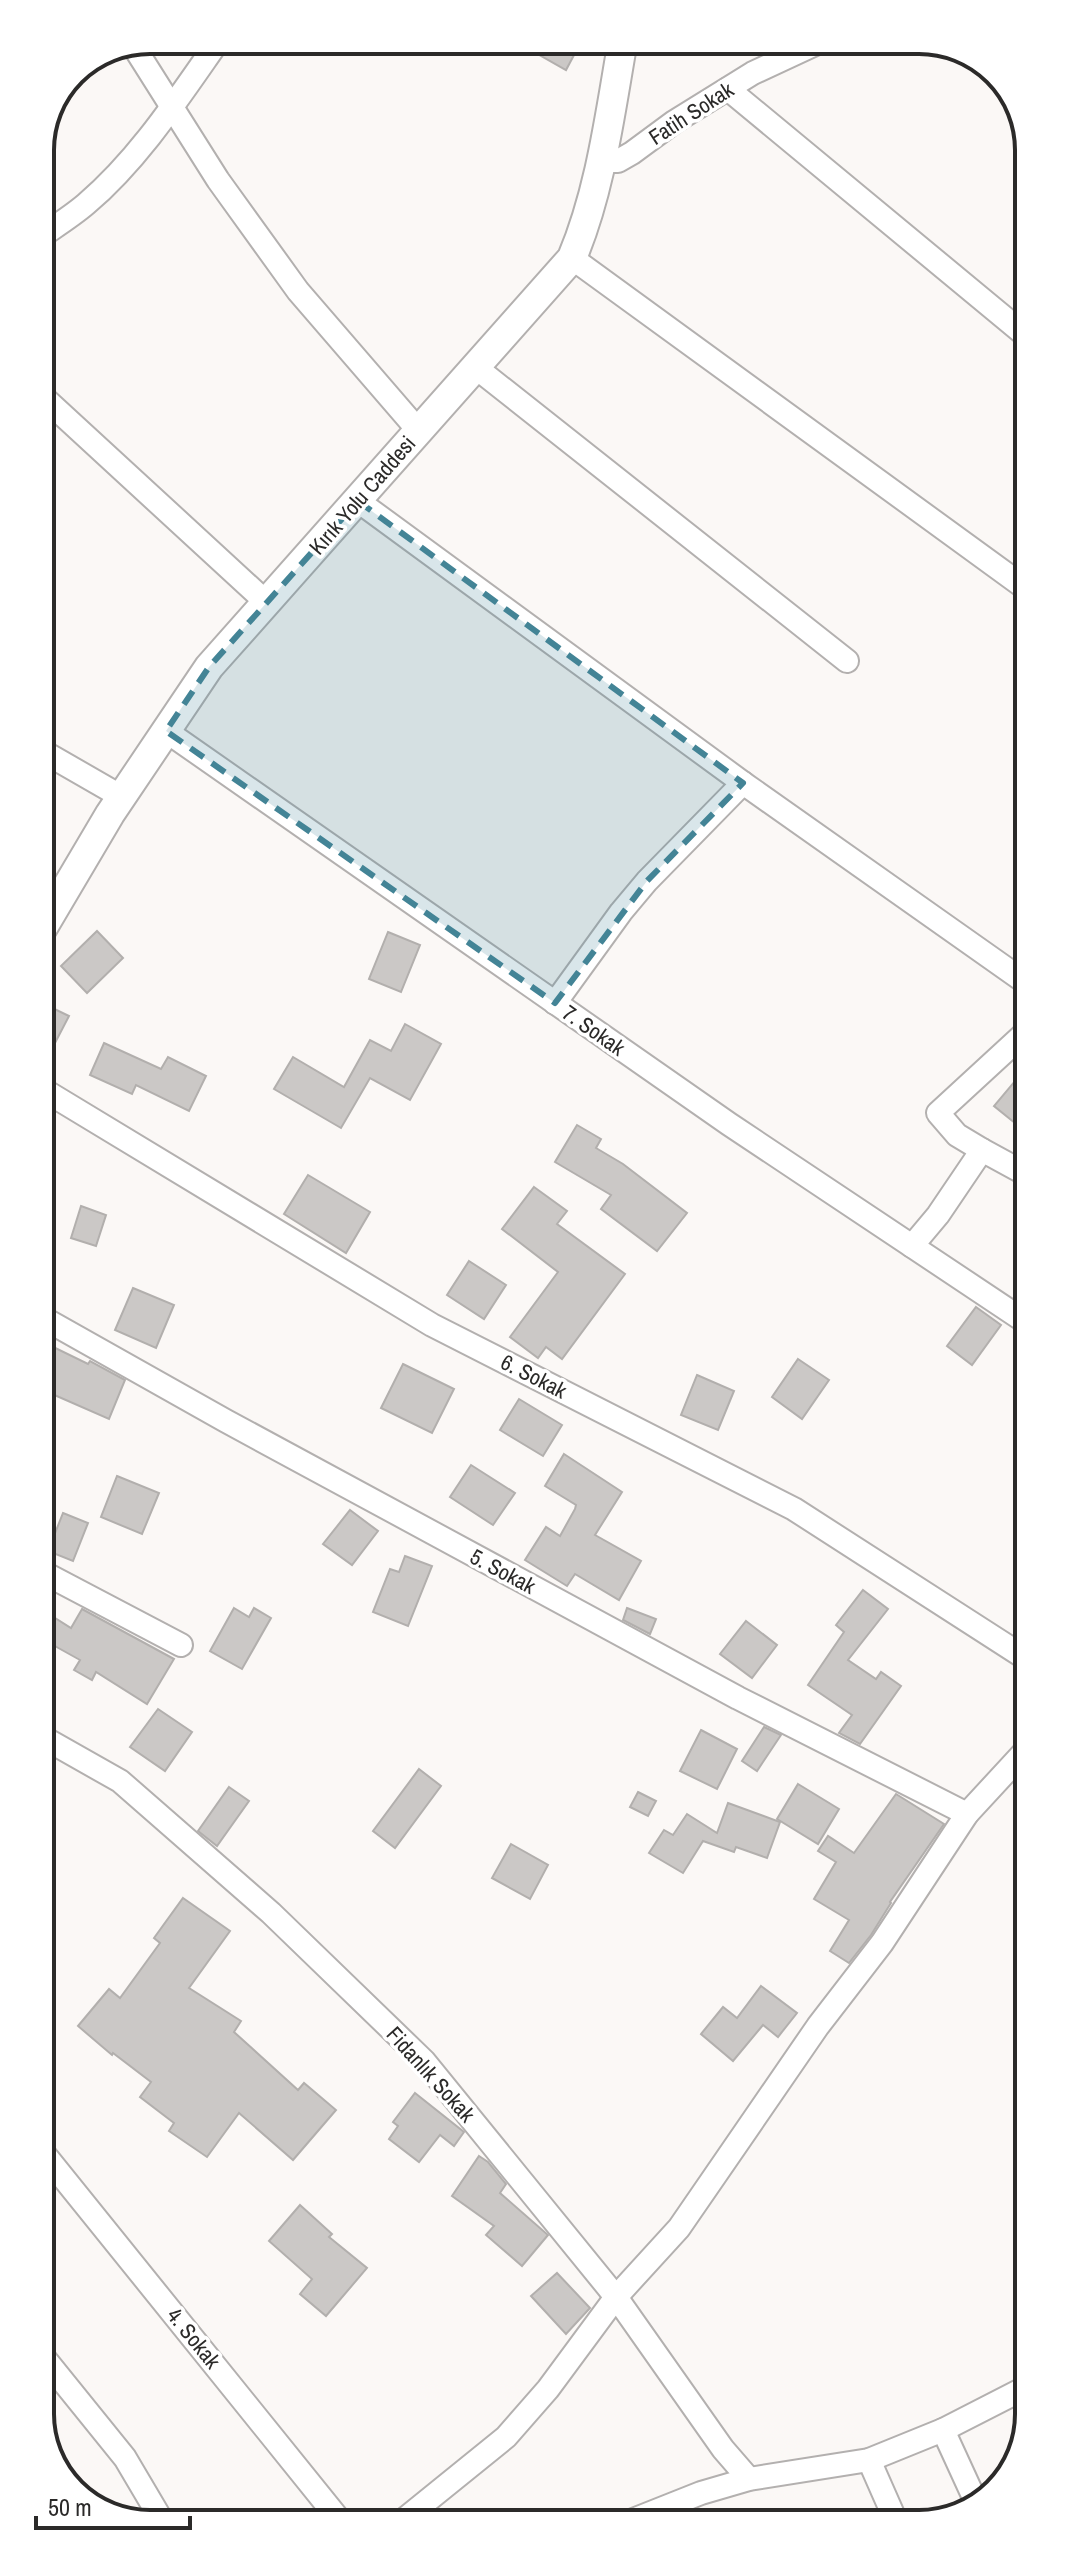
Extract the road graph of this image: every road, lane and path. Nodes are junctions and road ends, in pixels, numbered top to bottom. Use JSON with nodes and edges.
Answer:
{"nodes":[{"id":1,"x":209,"y":54,"type":"edge"},
{"id":2,"x":620,"y":54,"type":"edge"},
{"id":3,"x":794,"y":54,"type":"edge"},
{"id":4,"x":139,"y":55,"type":"edge"},
{"id":5,"x":728,"y":89,"type":"junction"},
{"id":6,"x":172,"y":107,"type":"junction"},
{"id":7,"x":601,"y":161,"type":"junction"},
{"id":8,"x":54,"y":227,"type":"edge"},
{"id":9,"x":572,"y":258,"type":"junction"},
{"id":10,"x":1015,"y":327,"type":"edge"},
{"id":11,"x":474,"y":366,"type":"junction"},
{"id":12,"x":54,"y":407,"type":"edge"},
{"id":13,"x":418,"y":430,"type":"junction"},
{"id":14,"x":358,"y":501,"type":"junction"},
{"id":15,"x":1015,"y":580,"type":"edge"},
{"id":16,"x":267,"y":603,"type":"junction"},
{"id":17,"x":847,"y":661,"type":"dead end"},
{"id":18,"x":166,"y":731,"type":"junction"},
{"id":19,"x":54,"y":758,"type":"edge"},
{"id":20,"x":743,"y":783,"type":"junction"},
{"id":21,"x":122,"y":797,"type":"junction"},
{"id":22,"x":54,"y":909,"type":"edge"},
{"id":23,"x":1015,"y":975,"type":"edge"},
{"id":24,"x":555,"y":1003,"type":"junction"},
{"id":25,"x":1015,"y":1042,"type":"edge"},
{"id":26,"x":54,"y":1096,"type":"edge"},
{"id":27,"x":982,"y":1150,"type":"junction"},
{"id":28,"x":1015,"y":1168,"type":"edge"},
{"id":29,"x":912,"y":1246,"type":"junction"},
{"id":30,"x":1015,"y":1315,"type":"edge"},
{"id":31,"x":54,"y":1324,"type":"edge"},
{"id":32,"x":54,"y":1578,"type":"edge"},
{"id":33,"x":181,"y":1645,"type":"dead end"},
{"id":34,"x":1015,"y":1651,"type":"edge"},
{"id":35,"x":54,"y":1744,"type":"edge"},
{"id":36,"x":1015,"y":1762,"type":"edge"},
{"id":37,"x":967,"y":1814,"type":"junction"},
{"id":38,"x":54,"y":2166,"type":"edge"},
{"id":39,"x":616,"y":2297,"type":"junction"},
{"id":40,"x":54,"y":2370,"type":"edge"},
{"id":41,"x":1015,"y":2393,"type":"edge"},
{"id":42,"x":943,"y":2430,"type":"junction"},
{"id":43,"x":869,"y":2460,"type":"junction"},
{"id":44,"x":749,"y":2479,"type":"junction"},
{"id":45,"x":972,"y":2494,"type":"edge"},
{"id":46,"x":156,"y":2510,"type":"edge"},
{"id":47,"x":331,"y":2510,"type":"edge"},
{"id":48,"x":416,"y":2510,"type":"edge"},
{"id":49,"x":658,"y":2510,"type":"edge"},
{"id":50,"x":891,"y":2510,"type":"edge"}],
"edges":[{"from":1,"to":6,"type":"street"},
{"from":2,"to":7,"type":"street","name":"Kırık Yolu Caddesi"},
{"from":3,"to":5,"type":"street","name":"Fatih Sokak"},
{"from":4,"to":6,"type":"street"},
{"from":5,"to":7,"type":"street","name":"Fatih Sokak"},
{"from":5,"to":10,"type":"street"},
{"from":6,"to":8,"type":"street"},
{"from":6,"to":13,"type":"street"},
{"from":7,"to":9,"type":"street","name":"Kırık Yolu Caddesi"},
{"from":9,"to":11,"type":"street","name":"Kırık Yolu Caddesi"},
{"from":9,"to":15,"type":"street"},
{"from":11,"to":13,"type":"street","name":"Kırık Yolu Caddesi"},
{"from":11,"to":17,"type":"street"},
{"from":12,"to":16,"type":"street"},
{"from":13,"to":14,"type":"street","name":"Kırık Yolu Caddesi"},
{"from":14,"to":16,"type":"street","name":"Kırık Yolu Caddesi"},
{"from":14,"to":20,"type":"street"},
{"from":16,"to":18,"type":"street","name":"Kırık Yolu Caddesi"},
{"from":18,"to":21,"type":"street","name":"Kırık Yolu Caddesi"},
{"from":18,"to":24,"type":"street","name":"7. Sokak"},
{"from":19,"to":21,"type":"street"},
{"from":20,"to":23,"type":"street"},
{"from":20,"to":24,"type":"street"},
{"from":21,"to":22,"type":"street","name":"Kırık Yolu Caddesi"},
{"from":24,"to":29,"type":"street","name":"7. Sokak"},
{"from":25,"to":27,"type":"street"},
{"from":26,"to":34,"type":"street","name":"6. Sokak"},
{"from":27,"to":28,"type":"street"},
{"from":27,"to":29,"type":"street"},
{"from":29,"to":30,"type":"street","name":"7. Sokak"},
{"from":31,"to":37,"type":"street","name":"5. Sokak"},
{"from":32,"to":33,"type":"street"},
{"from":35,"to":39,"type":"street","name":"Fidanlık Sokak"},
{"from":36,"to":37,"type":"street"},
{"from":37,"to":39,"type":"street"},
{"from":38,"to":47,"type":"street","name":"4. Sokak"},
{"from":39,"to":44,"type":"street","name":"Fidanlık Sokak"},
{"from":39,"to":48,"type":"street"},
{"from":40,"to":46,"type":"street"},
{"from":41,"to":42,"type":"street"},
{"from":42,"to":43,"type":"street"},
{"from":42,"to":45,"type":"street"},
{"from":43,"to":44,"type":"street"},
{"from":43,"to":50,"type":"street"},
{"from":44,"to":49,"type":"street"}]}
